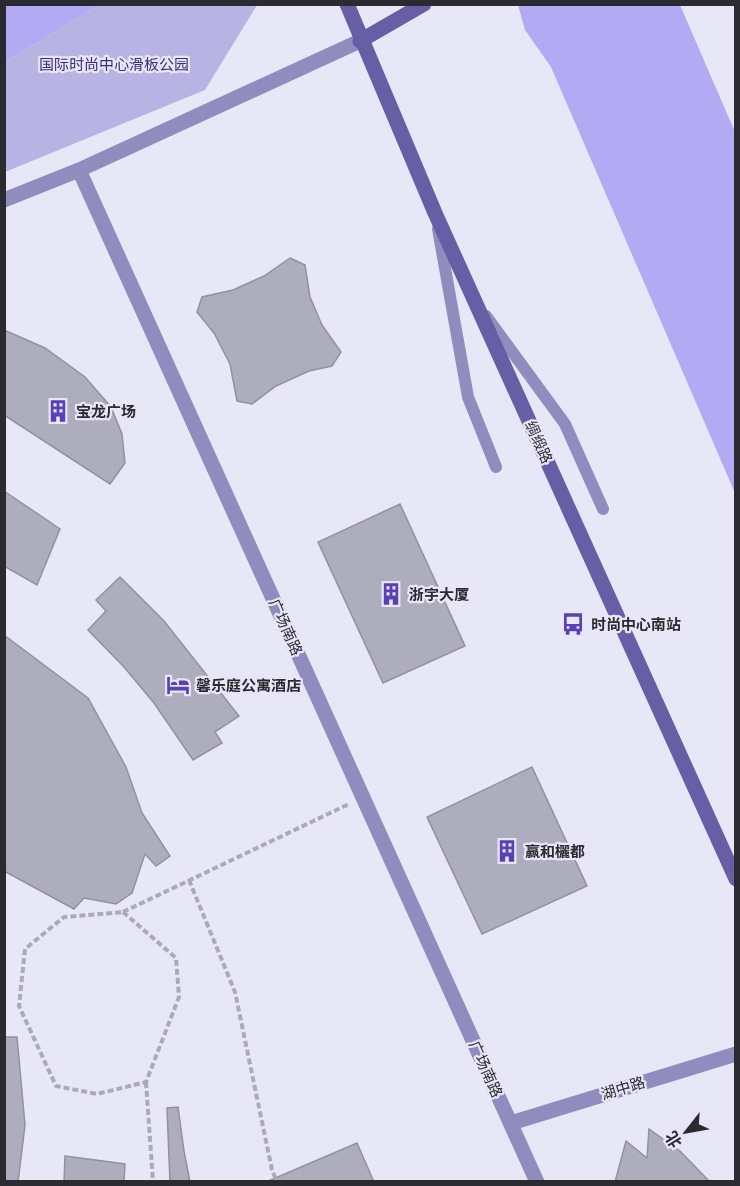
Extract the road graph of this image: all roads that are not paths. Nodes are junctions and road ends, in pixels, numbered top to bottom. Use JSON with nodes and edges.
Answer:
{"nodes":[{"id":1,"x":346,"y":4,"type":"edge"},
{"id":2,"x":423,"y":4,"type":"edge"},
{"id":3,"x":360,"y":41,"type":"junction"},
{"id":4,"x":79,"y":170,"type":"junction"},
{"id":5,"x":4,"y":200,"type":"edge"},
{"id":6,"x":435,"y":213,"type":"junction"},
{"id":7,"x":477,"y":304,"type":"junction"},
{"id":8,"x":496,"y":467,"type":"dead end"},
{"id":9,"x":603,"y":509,"type":"dead end"},
{"id":10,"x":735,"y":879,"type":"edge"},
{"id":11,"x":735,"y":1053,"type":"edge"},
{"id":12,"x":511,"y":1123,"type":"junction"},
{"id":13,"x":537,"y":1182,"type":"edge"}],
"edges":[{"from":1,"to":3,"type":"street","name":"绸缎路"},
{"from":2,"to":3,"type":"street"},
{"from":3,"to":4,"type":"street"},
{"from":3,"to":6,"type":"street","name":"绸缎路"},
{"from":4,"to":5,"type":"street"},
{"from":4,"to":12,"type":"street","name":"广场南路"},
{"from":6,"to":7,"type":"street","name":"绸缎路"},
{"from":6,"to":8,"type":"lane"},
{"from":7,"to":9,"type":"lane"},
{"from":7,"to":10,"type":"street","name":"绸缎路"},
{"from":11,"to":12,"type":"street","name":"湖中路"},
{"from":12,"to":13,"type":"street","name":"广场南路"}]}
